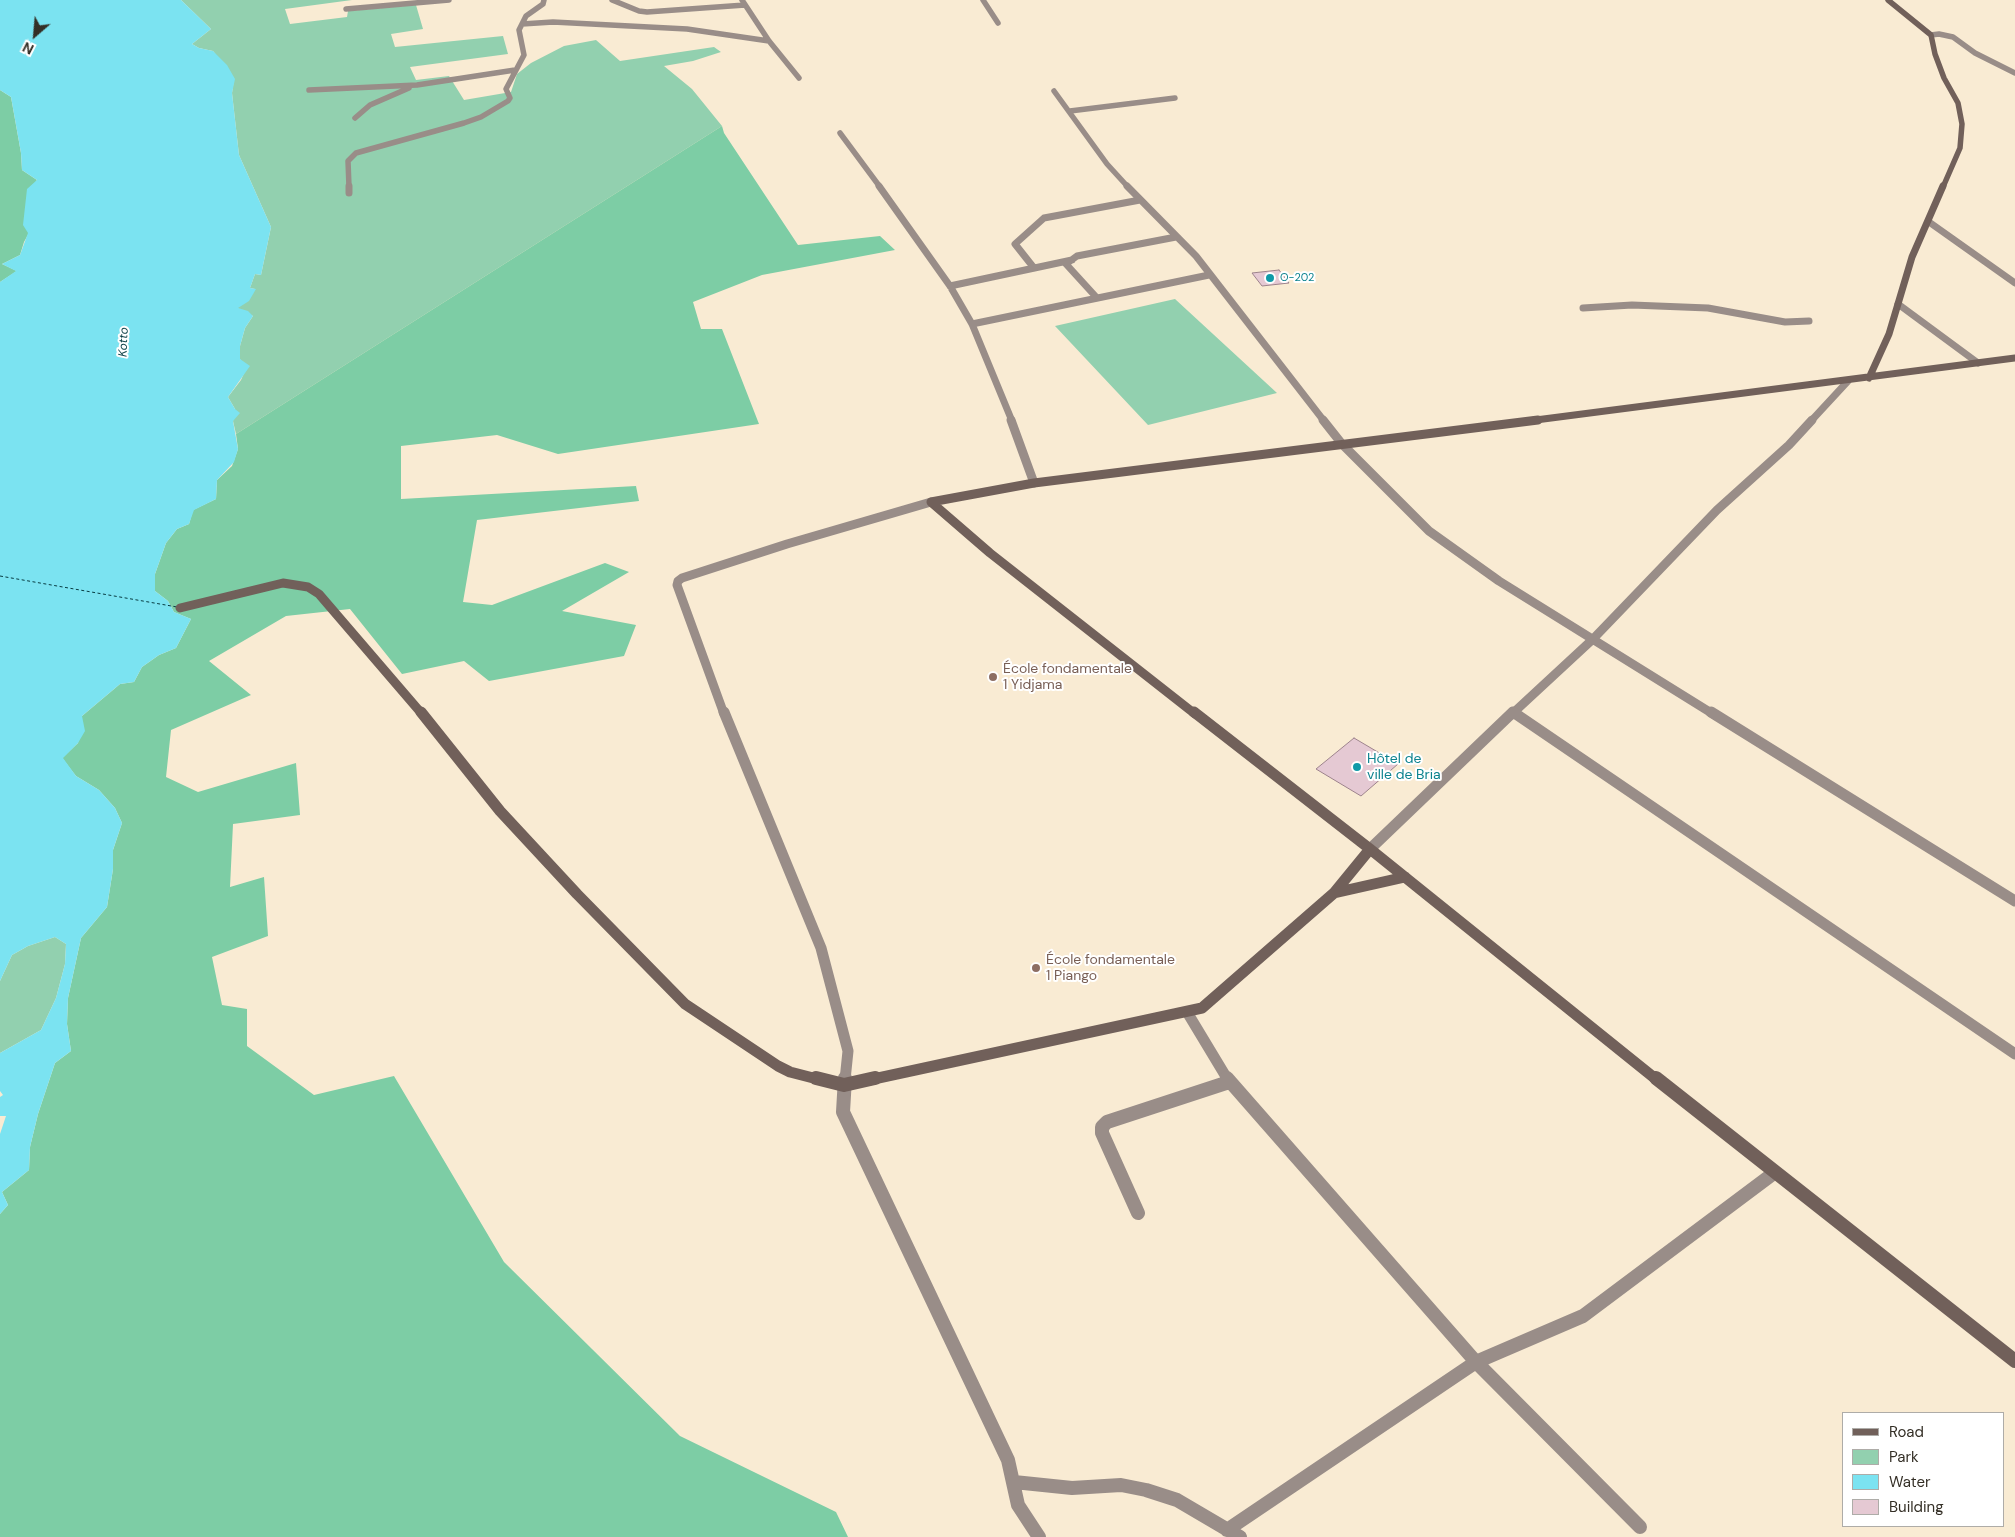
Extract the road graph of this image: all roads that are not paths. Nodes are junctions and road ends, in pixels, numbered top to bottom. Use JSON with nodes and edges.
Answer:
{"nodes":[{"id":1,"x":449,"y":0,"type":"edge"},
{"id":2,"x":544,"y":0,"type":"edge"},
{"id":3,"x":612,"y":0,"type":"edge"},
{"id":4,"x":982,"y":0,"type":"edge"},
{"id":5,"x":1888,"y":0,"type":"edge"},
{"id":6,"x":744,"y":3,"type":"edge"},
{"id":7,"x":346,"y":9,"type":"dead end"},
{"id":8,"x":998,"y":23,"type":"dead end"},
{"id":9,"x":522,"y":24,"type":"junction"},
{"id":10,"x":1931,"y":35,"type":"junction"},
{"id":11,"x":769,"y":40,"type":"junction"},
{"id":12,"x":515,"y":70,"type":"junction"},
{"id":13,"x":2015,"y":73,"type":"edge"},
{"id":14,"x":799,"y":78,"type":"dead end"},
{"id":15,"x":417,"y":85,"type":"junction"},
{"id":16,"x":309,"y":90,"type":"dead end"},
{"id":17,"x":1054,"y":91,"type":"dead end"},
{"id":18,"x":1175,"y":98,"type":"dead end"},
{"id":19,"x":1070,"y":111,"type":"junction"},
{"id":20,"x":356,"y":118,"type":"dead end"},
{"id":21,"x":840,"y":133,"type":"dead end"},
{"id":22,"x":349,"y":193,"type":"dead end"},
{"id":23,"x":1140,"y":200,"type":"junction"},
{"id":24,"x":1928,"y":222,"type":"junction"},
{"id":25,"x":1176,"y":237,"type":"junction"},
{"id":26,"x":1072,"y":260,"type":"junction"},
{"id":27,"x":1034,"y":268,"type":"junction"},
{"id":28,"x":1209,"y":275,"type":"junction"},
{"id":29,"x":2015,"y":283,"type":"edge"},
{"id":30,"x":950,"y":286,"type":"junction"},
{"id":31,"x":1097,"y":298,"type":"junction"},
{"id":32,"x":1898,"y":304,"type":"junction"},
{"id":33,"x":1583,"y":308,"type":"dead end"},
{"id":34,"x":1809,"y":321,"type":"dead end"},
{"id":35,"x":972,"y":324,"type":"junction"},
{"id":36,"x":2014,"y":359,"type":"edge"},
{"id":37,"x":1978,"y":363,"type":"junction"},
{"id":38,"x":1869,"y":378,"type":"junction"},
{"id":39,"x":1848,"y":381,"type":"junction"},
{"id":40,"x":1342,"y":444,"type":"junction"},
{"id":41,"x":1034,"y":483,"type":"junction"},
{"id":42,"x":932,"y":502,"type":"junction"},
{"id":43,"x":180,"y":608,"type":"dead end"},
{"id":44,"x":1593,"y":639,"type":"junction"},
{"id":45,"x":1513,"y":712,"type":"junction"},
{"id":46,"x":1370,"y":849,"type":"junction"},
{"id":47,"x":1405,"y":877,"type":"junction"},
{"id":48,"x":1334,"y":893,"type":"junction"},
{"id":49,"x":2015,"y":902,"type":"edge"},
{"id":50,"x":1187,"y":1012,"type":"junction"},
{"id":51,"x":2015,"y":1054,"type":"edge"},
{"id":52,"x":1230,"y":1082,"type":"junction"},
{"id":53,"x":844,"y":1085,"type":"junction"},
{"id":54,"x":1774,"y":1172,"type":"junction"},
{"id":55,"x":1138,"y":1213,"type":"dead end"},
{"id":56,"x":2015,"y":1361,"type":"edge"},
{"id":57,"x":1476,"y":1362,"type":"junction"},
{"id":58,"x":1014,"y":1482,"type":"junction"},
{"id":59,"x":1640,"y":1527,"type":"dead end"},
{"id":60,"x":1234,"y":1534,"type":"edge"},
{"id":61,"x":1039,"y":1537,"type":"edge"}],
"edges":[{"from":1,"to":7,"type":"street"},
{"from":2,"to":9,"type":"street"},
{"from":3,"to":6,"type":"street"},
{"from":4,"to":8,"type":"street"},
{"from":5,"to":10,"type":"main road"},
{"from":6,"to":11,"type":"street"},
{"from":9,"to":11,"type":"street"},
{"from":9,"to":12,"type":"street"},
{"from":10,"to":13,"type":"street"},
{"from":10,"to":24,"type":"main road"},
{"from":11,"to":14,"type":"street"},
{"from":12,"to":15,"type":"street"},
{"from":12,"to":22,"type":"street"},
{"from":15,"to":16,"type":"street"},
{"from":15,"to":20,"type":"street"},
{"from":17,"to":19,"type":"street"},
{"from":18,"to":19,"type":"street"},
{"from":19,"to":23,"type":"street"},
{"from":21,"to":30,"type":"street"},
{"from":23,"to":25,"type":"street"},
{"from":23,"to":27,"type":"street"},
{"from":24,"to":29,"type":"street"},
{"from":24,"to":32,"type":"main road"},
{"from":25,"to":26,"type":"street"},
{"from":25,"to":28,"type":"street"},
{"from":26,"to":27,"type":"street"},
{"from":26,"to":31,"type":"street"},
{"from":27,"to":30,"type":"street"},
{"from":28,"to":31,"type":"street"},
{"from":28,"to":40,"type":"street"},
{"from":30,"to":35,"type":"street"},
{"from":31,"to":35,"type":"street"},
{"from":32,"to":37,"type":"street"},
{"from":32,"to":38,"type":"main road"},
{"from":33,"to":34,"type":"street"},
{"from":35,"to":41,"type":"street"},
{"from":36,"to":37,"type":"main road"},
{"from":37,"to":38,"type":"main road"},
{"from":38,"to":39,"type":"main road"},
{"from":39,"to":40,"type":"main road"},
{"from":39,"to":44,"type":"street"},
{"from":40,"to":41,"type":"main road"},
{"from":40,"to":44,"type":"street"},
{"from":41,"to":42,"type":"main road"},
{"from":42,"to":46,"type":"main road"},
{"from":42,"to":53,"type":"street"},
{"from":43,"to":53,"type":"main road"},
{"from":44,"to":45,"type":"street"},
{"from":44,"to":49,"type":"street"},
{"from":45,"to":46,"type":"street"},
{"from":45,"to":51,"type":"street"},
{"from":46,"to":47,"type":"main road"},
{"from":46,"to":48,"type":"main road"},
{"from":47,"to":48,"type":"main road"},
{"from":47,"to":54,"type":"main road"},
{"from":48,"to":50,"type":"main road"},
{"from":50,"to":52,"type":"street"},
{"from":50,"to":53,"type":"main road"},
{"from":52,"to":55,"type":"street"},
{"from":52,"to":57,"type":"street"},
{"from":53,"to":58,"type":"street"},
{"from":54,"to":56,"type":"main road"},
{"from":54,"to":57,"type":"street"},
{"from":57,"to":59,"type":"street"},
{"from":57,"to":60,"type":"street"},
{"from":58,"to":60,"type":"street"},
{"from":58,"to":61,"type":"street"}]}
